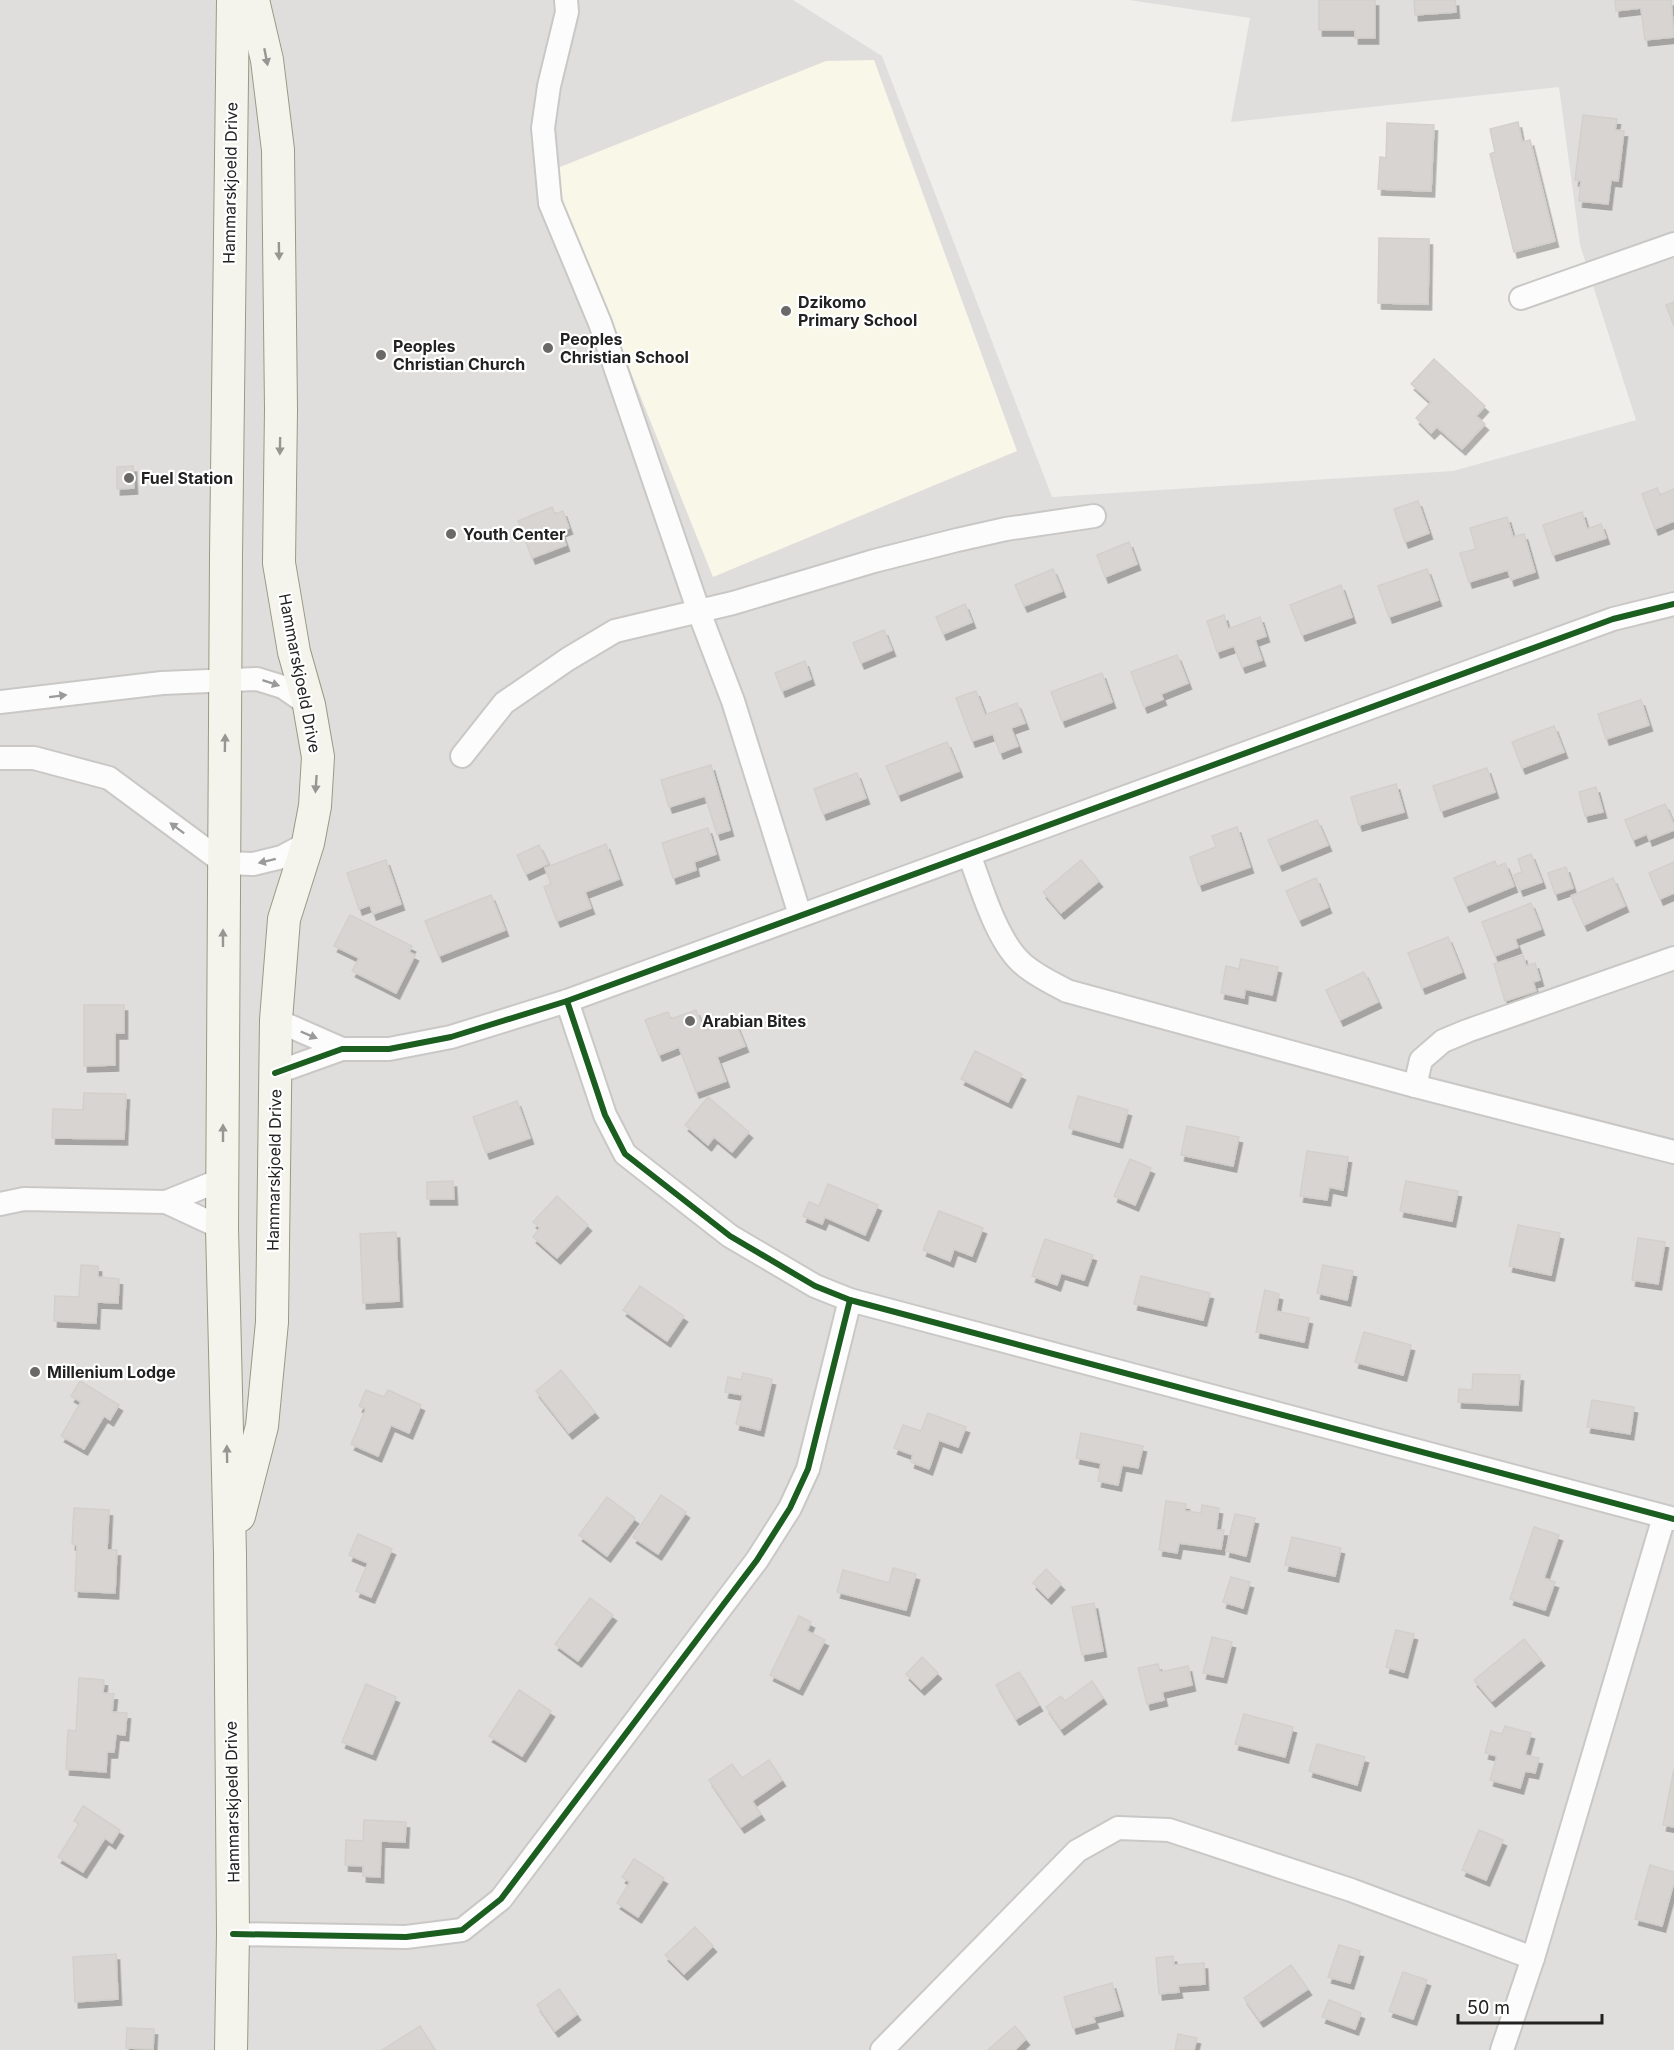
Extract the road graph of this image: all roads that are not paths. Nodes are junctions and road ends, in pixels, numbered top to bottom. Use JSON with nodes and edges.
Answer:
{"nodes":[{"id":1,"x":233,"y":0,"type":"edge"},
{"id":2,"x":253,"y":0,"type":"edge"},
{"id":3,"x":566,"y":0,"type":"edge"},
{"id":4,"x":279,"y":202,"type":"junction"},
{"id":5,"x":230,"y":203,"type":"junction"},
{"id":6,"x":1674,"y":244,"type":"edge"},
{"id":7,"x":1521,"y":298,"type":"dead end"},
{"id":8,"x":1094,"y":516,"type":"dead end"},
{"id":9,"x":1674,"y":604,"type":"edge"},
{"id":10,"x":699,"y":612,"type":"junction"},
{"id":11,"x":226,"y":679,"type":"junction"},
{"id":12,"x":0,"y":702,"type":"edge"},
{"id":13,"x":309,"y":705,"type":"junction"},
{"id":14,"x":462,"y":756,"type":"dead end"},
{"id":15,"x":0,"y":759,"type":"edge"},
{"id":16,"x":308,"y":843,"type":"junction"},
{"id":17,"x":969,"y":854,"type":"junction"},
{"id":18,"x":224,"y":863,"type":"junction"},
{"id":19,"x":800,"y":915,"type":"junction"},
{"id":20,"x":1674,"y":958,"type":"edge"},
{"id":21,"x":567,"y":1002,"type":"junction"},
{"id":22,"x":276,"y":1020,"type":"junction"},
{"id":23,"x":342,"y":1049,"type":"junction"},
{"id":24,"x":275,"y":1073,"type":"junction"},
{"id":25,"x":1415,"y":1086,"type":"junction"},
{"id":26,"x":1674,"y":1152,"type":"edge"},
{"id":27,"x":223,"y":1179,"type":"junction"},
{"id":28,"x":166,"y":1202,"type":"junction"},
{"id":29,"x":0,"y":1204,"type":"edge"},
{"id":30,"x":222,"y":1228,"type":"junction"},
{"id":31,"x":273,"y":1284,"type":"junction"},
{"id":32,"x":224,"y":1290,"type":"junction"},
{"id":33,"x":850,"y":1300,"type":"junction"},
{"id":34,"x":1669,"y":1518,"type":"edge"},
{"id":35,"x":230,"y":1554,"type":"junction"},
{"id":36,"x":233,"y":1935,"type":"junction"},
{"id":37,"x":1533,"y":1958,"type":"junction"},
{"id":38,"x":231,"y":2050,"type":"edge"},
{"id":39,"x":882,"y":2050,"type":"edge"},
{"id":40,"x":1502,"y":2050,"type":"edge"}],
"edges":[{"from":1,"to":5,"type":"main road","name":"Hammarskjoeld Drive"},
{"from":2,"to":4,"type":"main road","name":"Hammarskjoeld Drive","one_way":true},
{"from":3,"to":10,"type":"street"},
{"from":4,"to":5,"type":"main road"},
{"from":4,"to":13,"type":"main road","name":"Hammarskjoeld Drive","one_way":true},
{"from":5,"to":11,"type":"main road","name":"Hammarskjoeld Drive"},
{"from":6,"to":7,"type":"street"},
{"from":8,"to":10,"type":"street"},
{"from":9,"to":17,"type":"street"},
{"from":10,"to":14,"type":"street"},
{"from":10,"to":19,"type":"street"},
{"from":12,"to":11,"type":"street","one_way":true},
{"from":11,"to":13,"type":"street","one_way":true},
{"from":18,"to":11,"type":"main road","name":"Hammarskjoeld Drive","one_way":true},
{"from":13,"to":16,"type":"main road","name":"Hammarskjoeld Drive","one_way":true},
{"from":18,"to":15,"type":"street","one_way":true},
{"from":16,"to":18,"type":"street","one_way":true},
{"from":16,"to":22,"type":"main road","name":"Hammarskjoeld Drive"},
{"from":17,"to":19,"type":"street"},
{"from":17,"to":25,"type":"street"},
{"from":27,"to":18,"type":"main road","name":"Hammarskjoeld Drive","one_way":true},
{"from":19,"to":21,"type":"street"},
{"from":20,"to":25,"type":"street"},
{"from":21,"to":23,"type":"street"},
{"from":21,"to":33,"type":"street"},
{"from":22,"to":23,"type":"street","one_way":true},
{"from":22,"to":24,"type":"main road","name":"Hammarskjoeld Drive"},
{"from":23,"to":24,"type":"street"},
{"from":24,"to":31,"type":"main road","name":"Hammarskjoeld Drive"},
{"from":25,"to":26,"type":"street"},
{"from":27,"to":28,"type":"street"},
{"from":27,"to":30,"type":"main road","name":"Hammarskjoeld Drive"},
{"from":28,"to":29,"type":"street"},
{"from":28,"to":30,"type":"street"},
{"from":30,"to":32,"type":"main road","name":"Hammarskjoeld Drive"},
{"from":31,"to":32,"type":"main road"},
{"from":31,"to":35,"type":"main road","name":"Hammarskjoeld Drive"},
{"from":35,"to":32,"type":"main road","name":"Hammarskjoeld Drive","one_way":true},
{"from":33,"to":34,"type":"street"},
{"from":33,"to":36,"type":"street"},
{"from":34,"to":37,"type":"street"},
{"from":35,"to":36,"type":"main road","name":"Hammarskjoeld Drive"},
{"from":36,"to":38,"type":"main road","name":"Hammarskjoeld Drive"},
{"from":37,"to":39,"type":"street"},
{"from":37,"to":40,"type":"street"}]}
